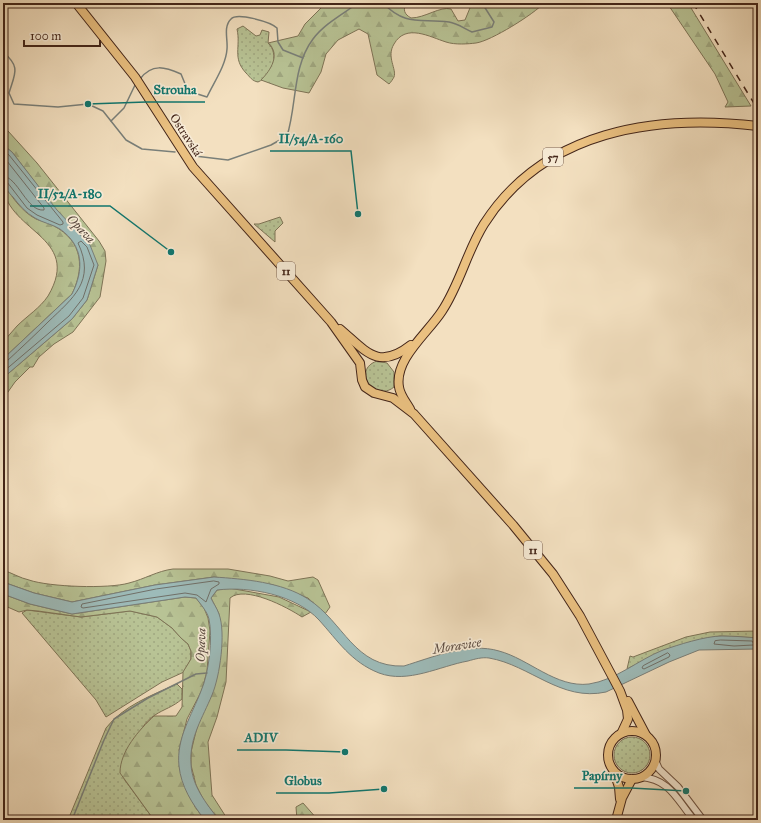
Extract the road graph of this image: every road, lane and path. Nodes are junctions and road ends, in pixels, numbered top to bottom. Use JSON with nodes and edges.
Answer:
{"nodes":[{"id":1,"x":76,"y":3,"type":"edge"},
{"id":2,"x":758,"y":126,"type":"edge"},
{"id":3,"x":331,"y":322,"type":"junction"},
{"id":4,"x":426,"y":333,"type":"junction"},
{"id":5,"x":382,"y":357,"type":"junction"},
{"id":6,"x":362,"y":372,"type":"junction"},
{"id":7,"x":399,"y":379,"type":"junction"},
{"id":8,"x":383,"y":394,"type":"junction"},
{"id":9,"x":414,"y":414,"type":"junction"},
{"id":10,"x":620,"y":691,"type":"junction"},
{"id":11,"x":622,"y":732,"type":"junction"},
{"id":12,"x":646,"y":735,"type":"junction"},
{"id":13,"x":655,"y":760,"type":"junction"},
{"id":14,"x":614,"y":772,"type":"junction"},
{"id":15,"x":641,"y":777,"type":"junction"},
{"id":16,"x":632,"y":779,"type":"junction"},
{"id":17,"x":678,"y":800,"type":"junction"},
{"id":18,"x":620,"y":806,"type":"junction"},
{"id":19,"x":616,"y":820,"type":"edge"},
{"id":20,"x":690,"y":820,"type":"edge"},
{"id":21,"x":694,"y":820,"type":"edge"},
{"id":22,"x":703,"y":820,"type":"edge"}],
"edges":[{"from":1,"to":3,"type":"main road","name":"Ostravská","number":"11"},
{"from":2,"to":4,"type":"main road","number":"57"},
{"from":3,"to":5,"type":"main road","number":"11"},
{"from":3,"to":6,"type":"main road","number":"11"},
{"from":4,"to":5,"type":"main road","number":"57"},
{"from":4,"to":7,"type":"main road","number":"57"},
{"from":5,"to":6,"type":"main road"},
{"from":5,"to":7,"type":"main road","number":"11"},
{"from":6,"to":8,"type":"main road","number":"11"},
{"from":7,"to":8,"type":"main road"},
{"from":7,"to":9,"type":"main road","number":"11"},
{"from":8,"to":9,"type":"main road","number":"11"},
{"from":9,"to":10,"type":"main road","number":"11"},
{"from":10,"to":11,"type":"main road","number":"11"},
{"from":10,"to":12,"type":"main road","number":"11"},
{"from":11,"to":12,"type":"main road"},
{"from":11,"to":14,"type":"main road"},
{"from":12,"to":13,"type":"main road"},
{"from":13,"to":15,"type":"main road"},
{"from":13,"to":22,"type":"street"},
{"from":14,"to":16,"type":"main road"},
{"from":14,"to":18,"type":"main road"},
{"from":15,"to":16,"type":"main road"},
{"from":15,"to":17,"type":"street"},
{"from":16,"to":18,"type":"main road"},
{"from":17,"to":20,"type":"street"},
{"from":17,"to":21,"type":"street"},
{"from":18,"to":19,"type":"main road"}]}
